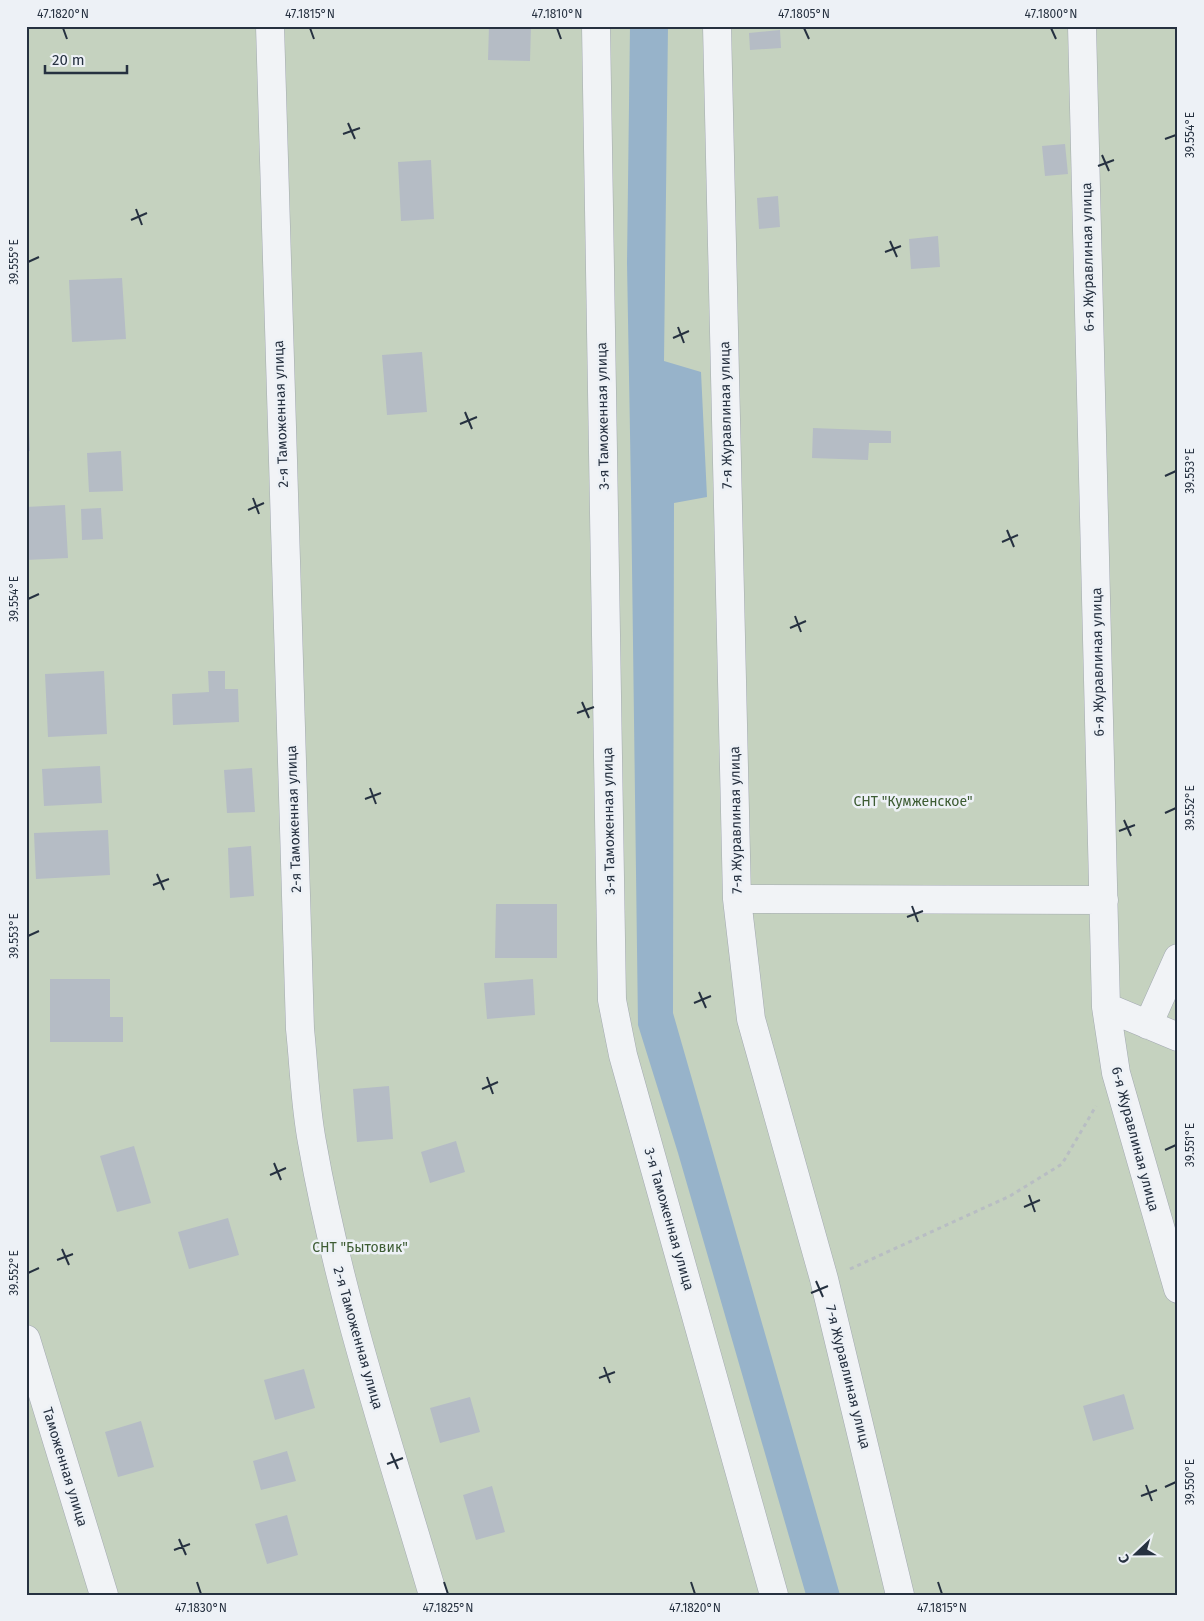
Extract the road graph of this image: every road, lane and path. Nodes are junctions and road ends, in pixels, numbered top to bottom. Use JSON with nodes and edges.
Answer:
{"nodes":[{"id":1,"x":270,"y":26,"type":"edge"},
{"id":2,"x":596,"y":26,"type":"edge"},
{"id":3,"x":717,"y":26,"type":"edge"},
{"id":4,"x":1082,"y":26,"type":"edge"},
{"id":5,"x":737,"y":899,"type":"junction"},
{"id":6,"x":1104,"y":900,"type":"junction"},
{"id":7,"x":1178,"y":958,"type":"edge"},
{"id":8,"x":1106,"y":1007,"type":"junction"},
{"id":9,"x":1148,"y":1025,"type":"junction"},
{"id":10,"x":1178,"y":1038,"type":"edge"},
{"id":11,"x":1116,"y":1073,"type":"junction"},
{"id":12,"x":824,"y":1279,"type":"junction"},
{"id":13,"x":1178,"y":1289,"type":"edge"},
{"id":14,"x":26,"y":1339,"type":"edge"},
{"id":15,"x":104,"y":1595,"type":"edge"},
{"id":16,"x":433,"y":1595,"type":"edge"},
{"id":17,"x":774,"y":1595,"type":"edge"},
{"id":18,"x":900,"y":1595,"type":"edge"}],
"edges":[{"from":1,"to":16,"type":"street","name":"2-я Таможенная улица"},
{"from":2,"to":17,"type":"street","name":"3-я Таможенная улица"},
{"from":3,"to":5,"type":"street","name":"7-я Журавлиная улица"},
{"from":4,"to":6,"type":"street","name":"6-я Журавлиная улица"},
{"from":5,"to":6,"type":"street"},
{"from":5,"to":12,"type":"street","name":"7-я Журавлиная улица"},
{"from":6,"to":8,"type":"street","name":"6-я Журавлиная улица"},
{"from":7,"to":9,"type":"street"},
{"from":8,"to":9,"type":"street"},
{"from":8,"to":11,"type":"street","name":"6-я Журавлиная улица"},
{"from":9,"to":10,"type":"street"},
{"from":11,"to":12,"type":"path"},
{"from":11,"to":13,"type":"street","name":"6-я Журавлиная улица"},
{"from":12,"to":18,"type":"street","name":"7-я Журавлиная улица"},
{"from":14,"to":15,"type":"street","name":"Таможенная улица"}]}
